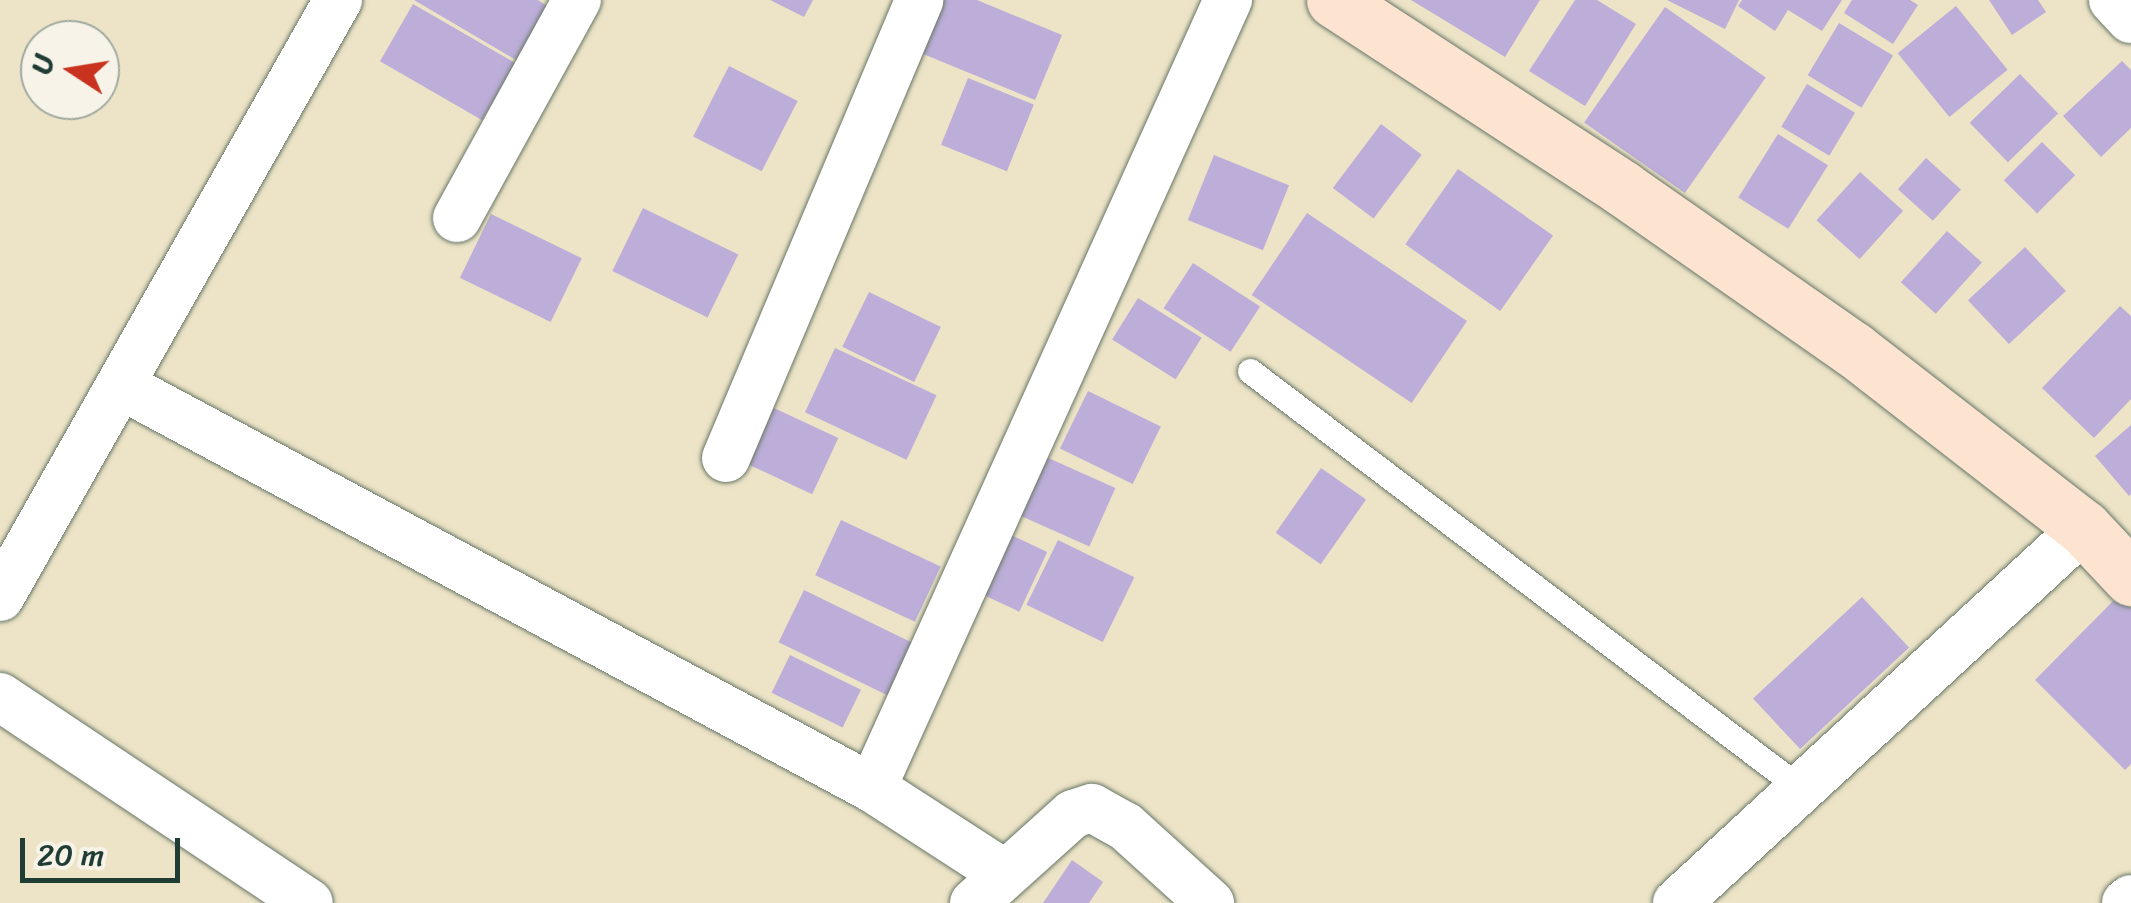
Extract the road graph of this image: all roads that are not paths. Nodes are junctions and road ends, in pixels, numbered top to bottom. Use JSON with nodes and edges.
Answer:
{"nodes":[{"id":1,"x":338,"y":0,"type":"edge"},
{"id":2,"x":578,"y":0,"type":"edge"},
{"id":3,"x":919,"y":0,"type":"edge"},
{"id":4,"x":1228,"y":0,"type":"edge"},
{"id":5,"x":2114,"y":0,"type":"edge"},
{"id":6,"x":1351,"y":5,"type":"edge"},
{"id":7,"x":2131,"y":19,"type":"edge"},
{"id":8,"x":457,"y":218,"type":"dead end"},
{"id":9,"x":1250,"y":372,"type":"dead end"},
{"id":10,"x":122,"y":386,"type":"junction"},
{"id":11,"x":726,"y":458,"type":"dead end"},
{"id":12,"x":2084,"y":528,"type":"junction"},
{"id":13,"x":2131,"y":578,"type":"edge"},
{"id":14,"x":0,"y":597,"type":"edge"},
{"id":15,"x":0,"y":697,"type":"edge"},
{"id":16,"x":872,"y":788,"type":"junction"},
{"id":17,"x":1804,"y":791,"type":"junction"},
{"id":18,"x":989,"y":888,"type":"edge"},
{"id":19,"x":309,"y":903,"type":"edge"},
{"id":20,"x":1210,"y":903,"type":"edge"},
{"id":21,"x":1677,"y":903,"type":"edge"}],
"edges":[{"from":1,"to":10,"type":"street"},
{"from":2,"to":8,"type":"street"},
{"from":3,"to":11,"type":"street"},
{"from":4,"to":16,"type":"street"},
{"from":5,"to":7,"type":"street"},
{"from":6,"to":12,"type":"street"},
{"from":9,"to":17,"type":"lane"},
{"from":10,"to":14,"type":"street"},
{"from":10,"to":16,"type":"street"},
{"from":12,"to":13,"type":"street"},
{"from":12,"to":17,"type":"street"},
{"from":15,"to":19,"type":"street"},
{"from":16,"to":18,"type":"street"},
{"from":17,"to":21,"type":"street"},
{"from":18,"to":20,"type":"street"}]}
